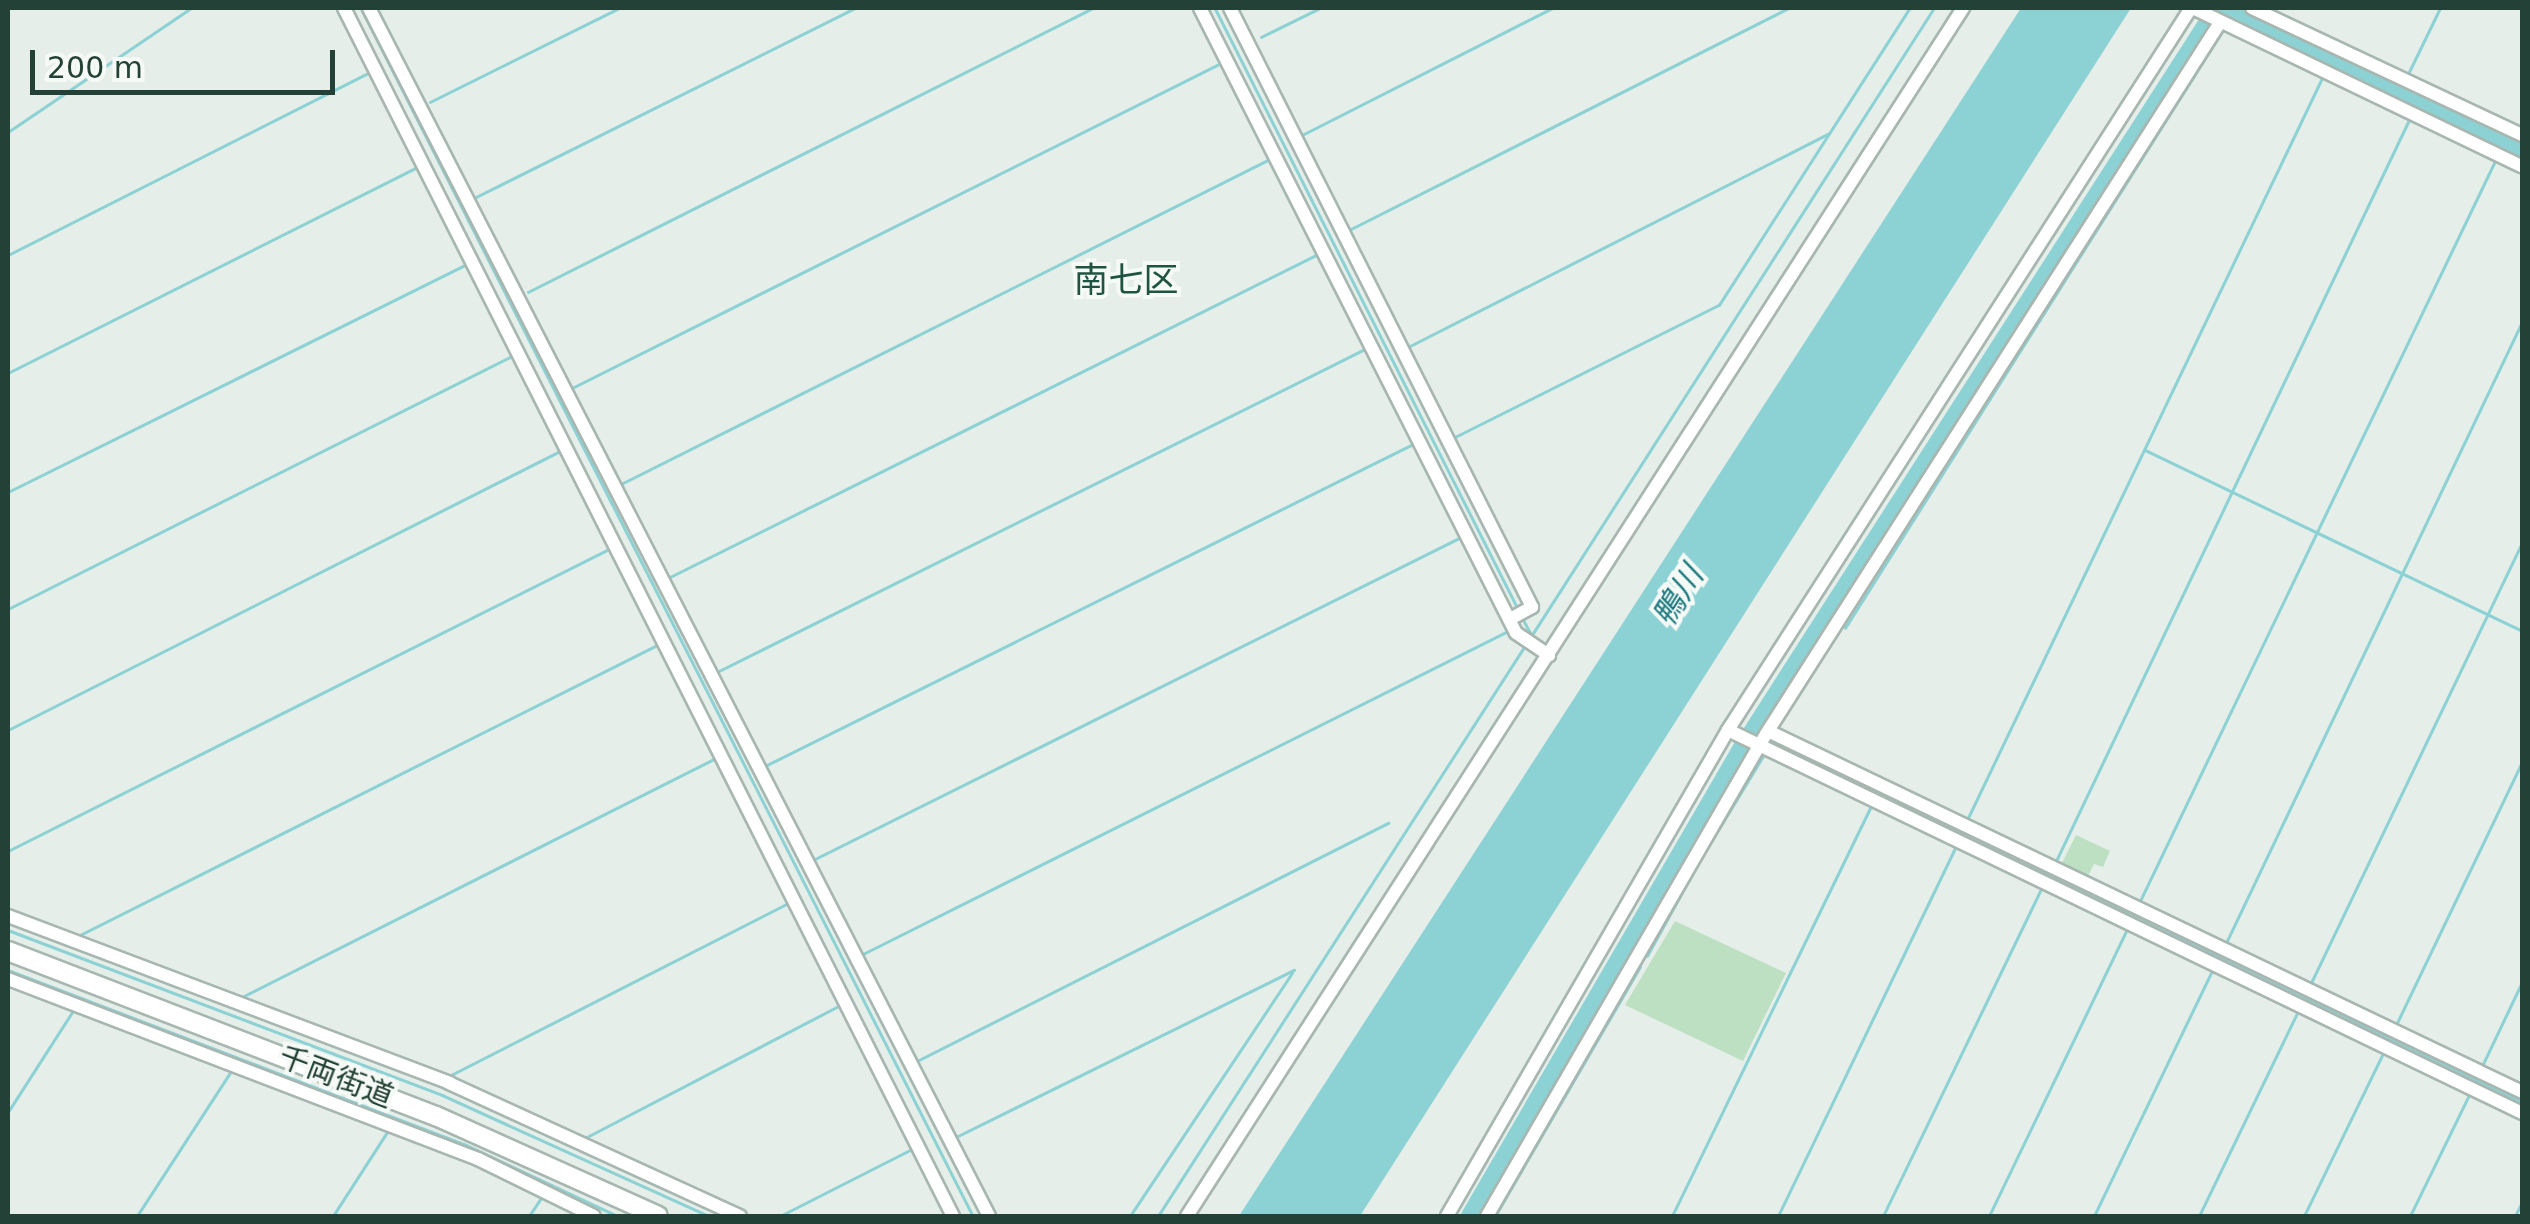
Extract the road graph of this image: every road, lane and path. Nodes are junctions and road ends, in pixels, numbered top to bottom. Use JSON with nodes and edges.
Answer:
{"nodes":[{"id":1,"x":344,"y":8,"type":"edge"},
{"id":2,"x":369,"y":8,"type":"edge"},
{"id":3,"x":1200,"y":8,"type":"edge"},
{"id":4,"x":1230,"y":8,"type":"edge"},
{"id":5,"x":1962,"y":8,"type":"edge"},
{"id":6,"x":2252,"y":8,"type":"edge"},
{"id":7,"x":2204,"y":15,"type":"edge"},
{"id":8,"x":2522,"y":135,"type":"edge"},
{"id":9,"x":2522,"y":166,"type":"edge"},
{"id":10,"x":1517,"y":615,"type":"junction"},
{"id":11,"x":1546,"y":653,"type":"junction"},
{"id":12,"x":1754,"y":737,"type":"junction"},
{"id":13,"x":8,"y":916,"type":"edge"},
{"id":14,"x":8,"y":951,"type":"edge"},
{"id":15,"x":8,"y":978,"type":"edge"},
{"id":16,"x":2522,"y":1092,"type":"edge"},
{"id":17,"x":2522,"y":1113,"type":"edge"},
{"id":18,"x":594,"y":1216,"type":"edge"},
{"id":19,"x":658,"y":1216,"type":"edge"},
{"id":20,"x":740,"y":1216,"type":"edge"},
{"id":21,"x":953,"y":1216,"type":"edge"},
{"id":22,"x":989,"y":1216,"type":"edge"},
{"id":23,"x":1188,"y":1216,"type":"edge"},
{"id":24,"x":1447,"y":1216,"type":"edge"},
{"id":25,"x":1487,"y":1216,"type":"edge"}],
"edges":[{"from":1,"to":21,"type":"street"},
{"from":2,"to":22,"type":"street"},
{"from":3,"to":10,"type":"street"},
{"from":4,"to":10,"type":"street"},
{"from":5,"to":11,"type":"street"},
{"from":6,"to":8,"type":"street"},
{"from":7,"to":9,"type":"street"},
{"from":7,"to":12,"type":"street"},
{"from":7,"to":12,"type":"street"},
{"from":10,"to":11,"type":"street"},
{"from":11,"to":23,"type":"street"},
{"from":12,"to":16,"type":"street"},
{"from":12,"to":17,"type":"street"},
{"from":12,"to":24,"type":"street"},
{"from":12,"to":25,"type":"street"},
{"from":13,"to":20,"type":"street"},
{"from":14,"to":19,"type":"street","name":"千両街道"},
{"from":15,"to":18,"type":"street"}]}
